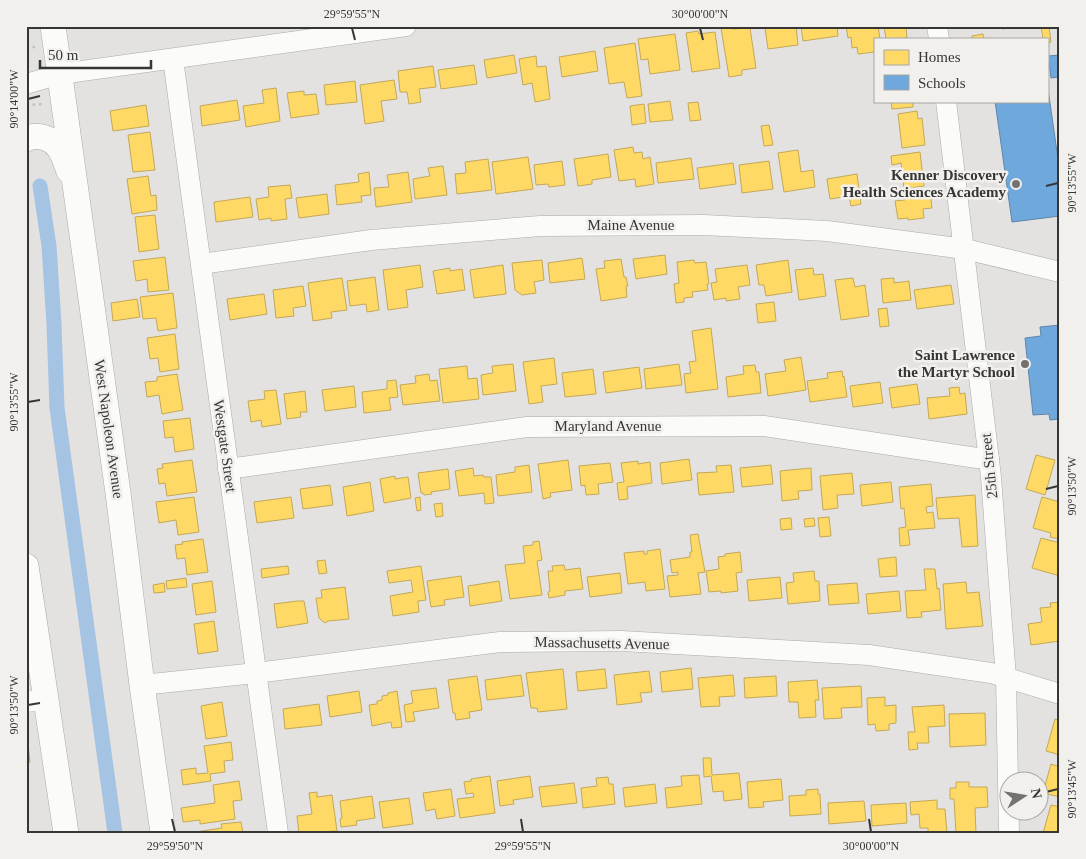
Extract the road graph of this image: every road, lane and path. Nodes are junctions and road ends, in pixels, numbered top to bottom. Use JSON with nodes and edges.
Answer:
{"nodes":[{"id":1,"x":406,"y":26,"type":"edge"},
{"id":2,"x":47,"y":36,"type":"edge"},
{"id":3,"x":26,"y":47,"type":"edge"},
{"id":4,"x":173,"y":59,"type":"junction"},
{"id":5,"x":26,"y":72,"type":"edge"},
{"id":6,"x":60,"y":74,"type":"junction"},
{"id":7,"x":26,"y":84,"type":"edge"},
{"id":8,"x":946,"y":102,"type":"edge"},
{"id":9,"x":53,"y":103,"type":"dead end"},
{"id":10,"x":26,"y":105,"type":"edge"},
{"id":11,"x":26,"y":139,"type":"edge"},
{"id":12,"x":75,"y":185,"type":"junction"},
{"id":13,"x":965,"y":249,"type":"junction"},
{"id":14,"x":201,"y":264,"type":"junction"},
{"id":15,"x":1060,"y":272,"type":"edge"},
{"id":16,"x":989,"y":458,"type":"junction"},
{"id":17,"x":228,"y":469,"type":"junction"},
{"id":18,"x":26,"y":566,"type":"edge"},
{"id":19,"x":256,"y":673,"type":"junction"},
{"id":20,"x":1006,"y":678,"type":"junction"},
{"id":21,"x":142,"y":685,"type":"junction"},
{"id":22,"x":1060,"y":694,"type":"edge"},
{"id":23,"x":36,"y":700,"type":"edge"},
{"id":24,"x":66,"y":833,"type":"edge"},
{"id":25,"x":163,"y":833,"type":"edge"},
{"id":26,"x":278,"y":833,"type":"edge"},
{"id":27,"x":1008,"y":833,"type":"edge"}],
"edges":[{"from":1,"to":4,"type":"street"},
{"from":2,"to":3,"type":"path"},
{"from":2,"to":6,"type":"main road","name":"West Napoleon Avenue"},
{"from":4,"to":6,"type":"street"},
{"from":4,"to":14,"type":"street","name":"Westgate Street"},
{"from":5,"to":6,"type":"street"},
{"from":6,"to":7,"type":"street"},
{"from":6,"to":12,"type":"main road","name":"West Napoleon Avenue"},
{"from":8,"to":13,"type":"street","name":"25th Street"},
{"from":9,"to":10,"type":"path"},
{"from":11,"to":12,"type":"main road"},
{"from":12,"to":21,"type":"main road","name":"West Napoleon Avenue"},
{"from":13,"to":14,"type":"street","name":"Maine Avenue"},
{"from":13,"to":15,"type":"street","name":"Maine Avenue"},
{"from":13,"to":16,"type":"street","name":"25th Street"},
{"from":14,"to":17,"type":"street","name":"Westgate Street"},
{"from":16,"to":17,"type":"street","name":"Maryland Avenue"},
{"from":16,"to":20,"type":"street","name":"25th Street"},
{"from":17,"to":19,"type":"street","name":"Westgate Street"},
{"from":18,"to":23,"type":"main road"},
{"from":19,"to":20,"type":"street","name":"Massachusetts Avenue"},
{"from":19,"to":21,"type":"street","name":"Massachusetts Avenue"},
{"from":19,"to":26,"type":"street","name":"Westgate Street"},
{"from":20,"to":22,"type":"street","name":"Massachusetts Avenue"},
{"from":20,"to":27,"type":"street","name":"25th Street"},
{"from":21,"to":25,"type":"main road","name":"West Napoleon Avenue"},
{"from":23,"to":24,"type":"main road"}]}
